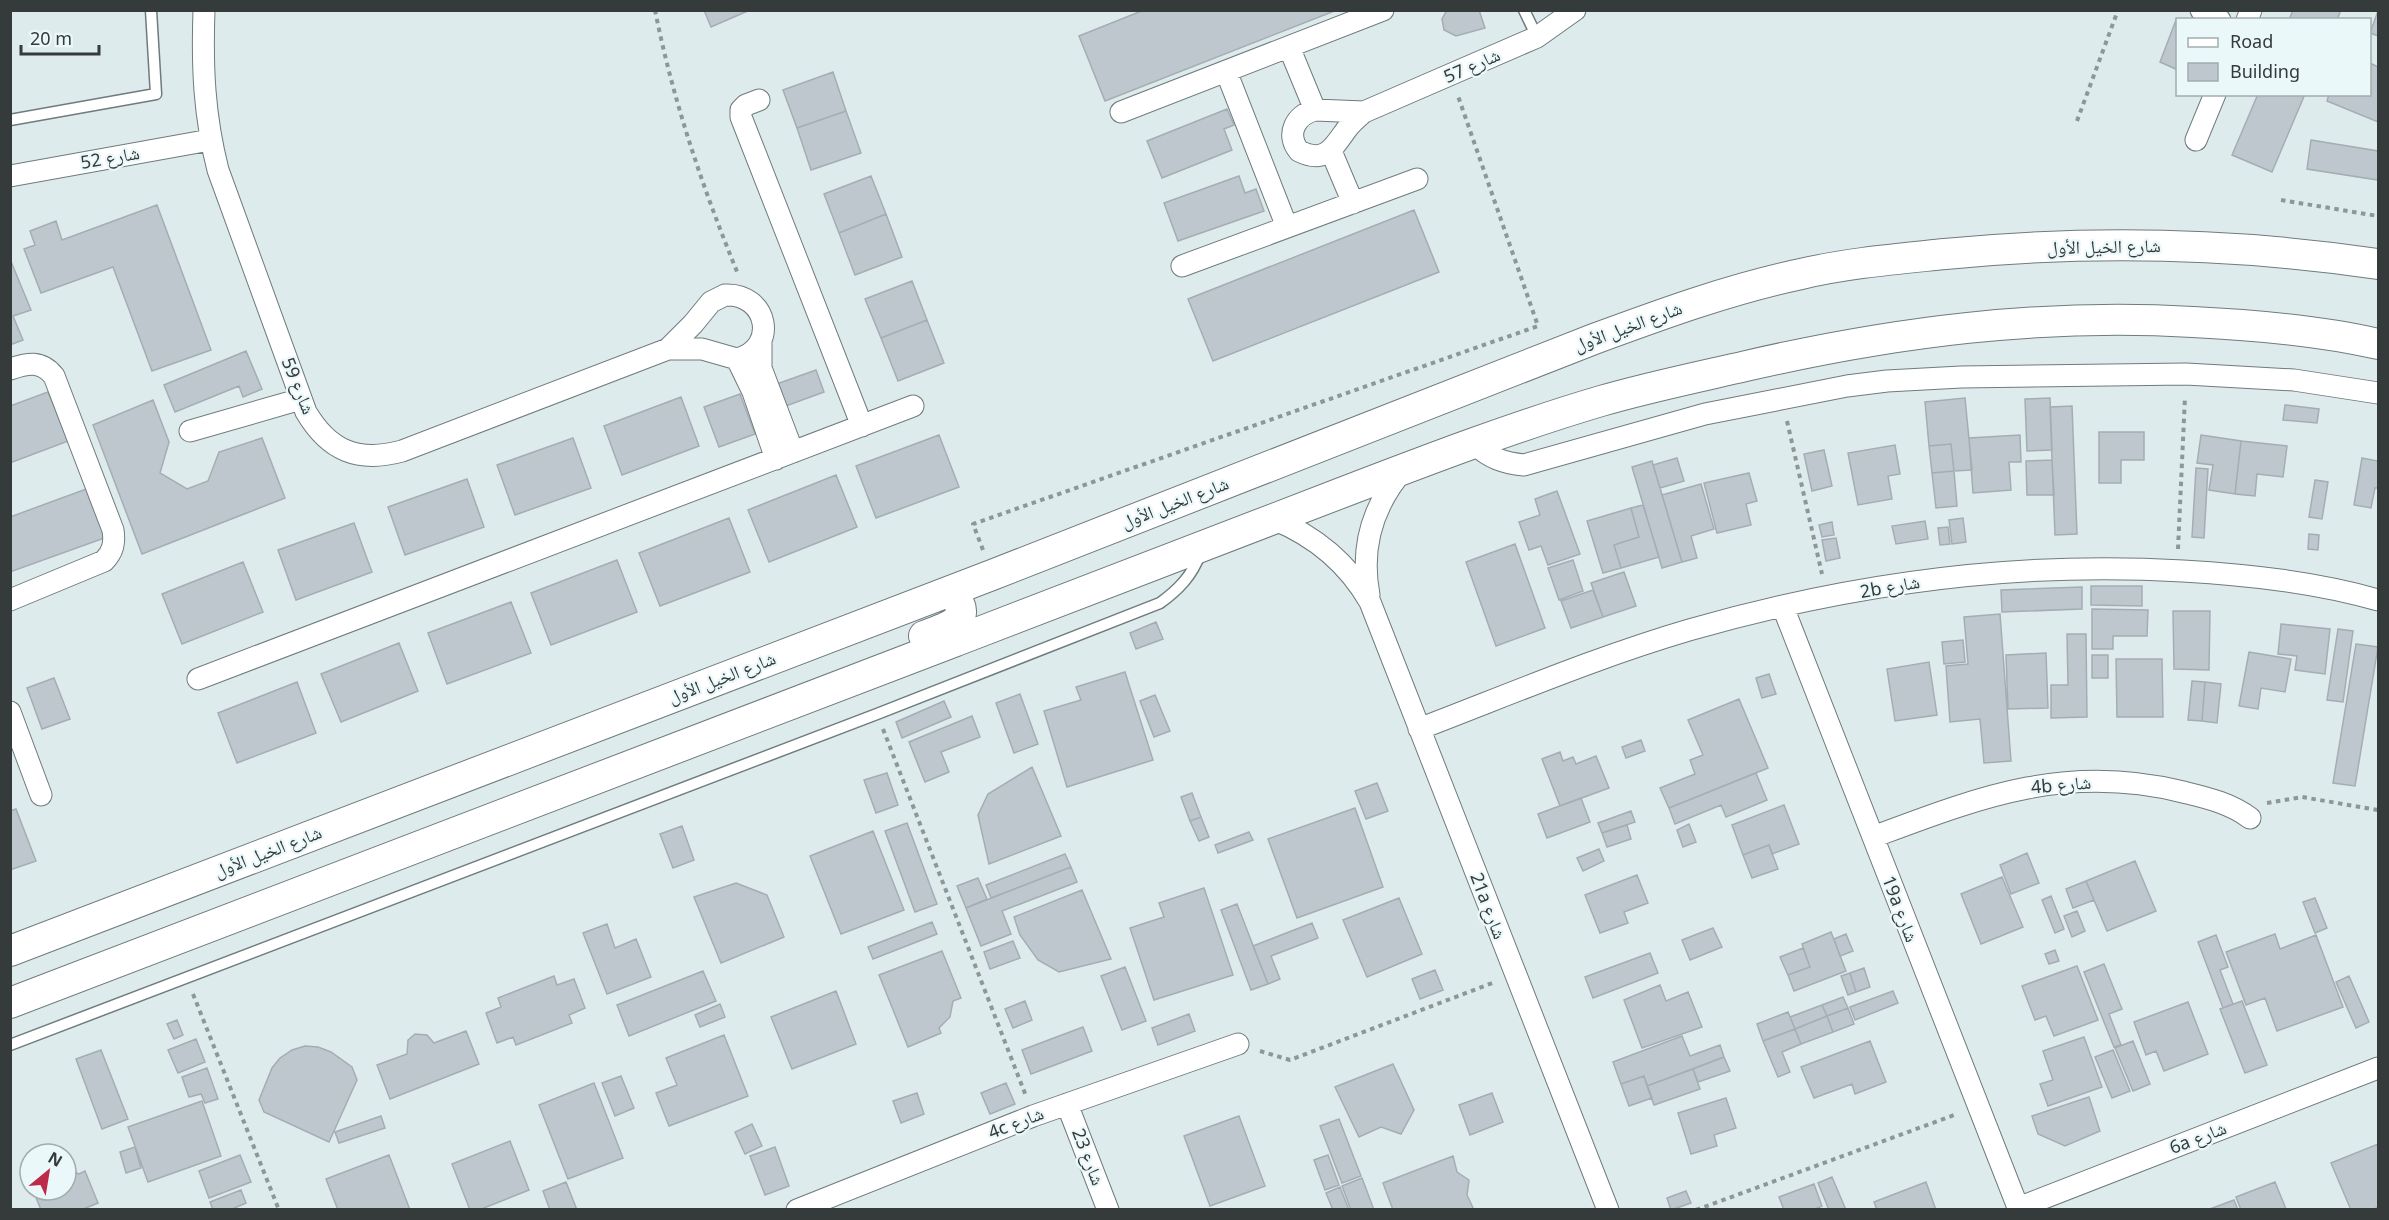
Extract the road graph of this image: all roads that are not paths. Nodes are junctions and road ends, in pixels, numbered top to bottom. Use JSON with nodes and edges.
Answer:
{"nodes":[{"id":1,"x":151,"y":10,"type":"edge"},
{"id":2,"x":204,"y":10,"type":"edge"},
{"id":3,"x":1383,"y":10,"type":"edge"},
{"id":4,"x":1524,"y":10,"type":"edge"},
{"id":5,"x":1575,"y":10,"type":"edge"},
{"id":6,"x":2201,"y":10,"type":"edge"},
{"id":7,"x":2216,"y":18,"type":"edge"},
{"id":8,"x":1537,"y":37,"type":"junction"},
{"id":9,"x":1289,"y":47,"type":"junction"},
{"id":10,"x":1226,"y":71,"type":"junction"},
{"id":11,"x":2215,"y":96,"type":"edge"},
{"id":12,"x":759,"y":100,"type":"dead end"},
{"id":13,"x":1315,"y":110,"type":"junction"},
{"id":14,"x":1121,"y":112,"type":"dead end"},
{"id":15,"x":1364,"y":112,"type":"junction"},
{"id":16,"x":10,"y":120,"type":"edge"},
{"id":17,"x":210,"y":140,"type":"junction"},
{"id":18,"x":2196,"y":140,"type":"dead end"},
{"id":19,"x":1331,"y":151,"type":"junction"},
{"id":20,"x":10,"y":176,"type":"edge"},
{"id":21,"x":1417,"y":179,"type":"dead end"},
{"id":22,"x":1353,"y":203,"type":"junction"},
{"id":23,"x":1287,"y":227,"type":"junction"},
{"id":24,"x":2379,"y":264,"type":"edge"},
{"id":25,"x":1182,"y":266,"type":"dead end"},
{"id":26,"x":761,"y":341,"type":"junction"},
{"id":27,"x":2374,"y":341,"type":"edge"},
{"id":28,"x":668,"y":349,"type":"junction"},
{"id":29,"x":737,"y":360,"type":"junction"},
{"id":30,"x":10,"y":369,"type":"edge"},
{"id":31,"x":2379,"y":393,"type":"edge"},
{"id":32,"x":301,"y":399,"type":"junction"},
{"id":33,"x":913,"y":406,"type":"dead end"},
{"id":34,"x":862,"y":426,"type":"junction"},
{"id":35,"x":190,"y":431,"type":"dead end"},
{"id":36,"x":1475,"y":444,"type":"junction"},
{"id":37,"x":784,"y":456,"type":"junction"},
{"id":38,"x":1405,"y":469,"type":"junction"},
{"id":39,"x":1273,"y":519,"type":"junction"},
{"id":40,"x":1203,"y":545,"type":"junction"},
{"id":41,"x":951,"y":591,"type":"junction"},
{"id":42,"x":10,"y":600,"type":"edge"},
{"id":43,"x":2379,"y":600,"type":"edge"},
{"id":44,"x":1370,"y":602,"type":"junction"},
{"id":45,"x":1783,"y":607,"type":"junction"},
{"id":46,"x":198,"y":679,"type":"dead end"},
{"id":47,"x":787,"y":706,"type":"junction"},
{"id":48,"x":10,"y":712,"type":"edge"},
{"id":49,"x":1419,"y":729,"type":"junction"},
{"id":50,"x":41,"y":795,"type":"dead end"},
{"id":51,"x":2244,"y":813,"type":"road end"},
{"id":52,"x":1873,"y":837,"type":"junction"},
{"id":53,"x":10,"y":951,"type":"edge"},
{"id":54,"x":10,"y":1003,"type":"edge"},
{"id":55,"x":1238,"y":1044,"type":"road end"},
{"id":56,"x":10,"y":1045,"type":"edge"},
{"id":57,"x":2379,"y":1068,"type":"edge"},
{"id":58,"x":1068,"y":1104,"type":"junction"},
{"id":59,"x":797,"y":1209,"type":"edge"},
{"id":60,"x":1108,"y":1209,"type":"edge"},
{"id":61,"x":1608,"y":1209,"type":"edge"},
{"id":62,"x":2019,"y":1209,"type":"edge"}],
"edges":[{"from":1,"to":16,"type":"lane"},
{"from":2,"to":17,"type":"street","name":"شارع 59"},
{"from":3,"to":9,"type":"street"},
{"from":4,"to":8,"type":"lane"},
{"from":5,"to":8,"type":"street","name":"شارع 57"},
{"from":6,"to":7,"type":"street"},
{"from":8,"to":15,"type":"street","name":"شارع 57"},
{"from":9,"to":10,"type":"street"},
{"from":9,"to":13,"type":"street"},
{"from":10,"to":14,"type":"street"},
{"from":10,"to":23,"type":"street"},
{"from":11,"to":18,"type":"street"},
{"from":12,"to":34,"type":"street"},
{"from":13,"to":15,"type":"street"},
{"from":13,"to":19,"type":"street"},
{"from":15,"to":19,"type":"street"},
{"from":17,"to":20,"type":"street","name":"شارع 52"},
{"from":17,"to":32,"type":"street","name":"شارع 59"},
{"from":19,"to":22,"type":"street"},
{"from":21,"to":22,"type":"street"},
{"from":22,"to":23,"type":"street"},
{"from":23,"to":25,"type":"street"},
{"from":24,"to":41,"type":"main road","name":"شارع الخيل الأول"},
{"from":26,"to":28,"type":"street"},
{"from":26,"to":29,"type":"street"},
{"from":26,"to":37,"type":"street"},
{"from":27,"to":36,"type":"main road"},
{"from":28,"to":29,"type":"street"},
{"from":28,"to":32,"type":"street","name":"شارع 59"},
{"from":29,"to":37,"type":"street"},
{"from":30,"to":42,"type":"street"},
{"from":31,"to":36,"type":"street"},
{"from":32,"to":35,"type":"street"},
{"from":33,"to":34,"type":"street"},
{"from":34,"to":37,"type":"street"},
{"from":36,"to":38,"type":"main road"},
{"from":37,"to":46,"type":"street"},
{"from":38,"to":39,"type":"main road"},
{"from":38,"to":44,"type":"street","name":"21a شارع"},
{"from":39,"to":40,"type":"main road"},
{"from":39,"to":44,"type":"street","name":"21a شارع"},
{"from":40,"to":47,"type":"main road"},
{"from":40,"to":56,"type":"lane"},
{"from":41,"to":47,"type":"main road"},
{"from":41,"to":53,"type":"main road","name":"شارع الخيل الأول"},
{"from":43,"to":45,"type":"street","name":"2b شارع"},
{"from":44,"to":49,"type":"street","name":"21a شارع"},
{"from":45,"to":49,"type":"street","name":"2b شارع"},
{"from":45,"to":52,"type":"street","name":"19a شارع"},
{"from":47,"to":54,"type":"main road"},
{"from":48,"to":50,"type":"street"},
{"from":49,"to":61,"type":"street","name":"21a شارع"},
{"from":51,"to":52,"type":"street","name":"4b شارع"},
{"from":52,"to":62,"type":"street","name":"19a شارع"},
{"from":55,"to":58,"type":"street","name":"4c شارع"},
{"from":57,"to":62,"type":"street","name":"6a شارع"},
{"from":58,"to":59,"type":"street","name":"4c شارع"},
{"from":58,"to":60,"type":"street","name":"شارع 23"}]}
